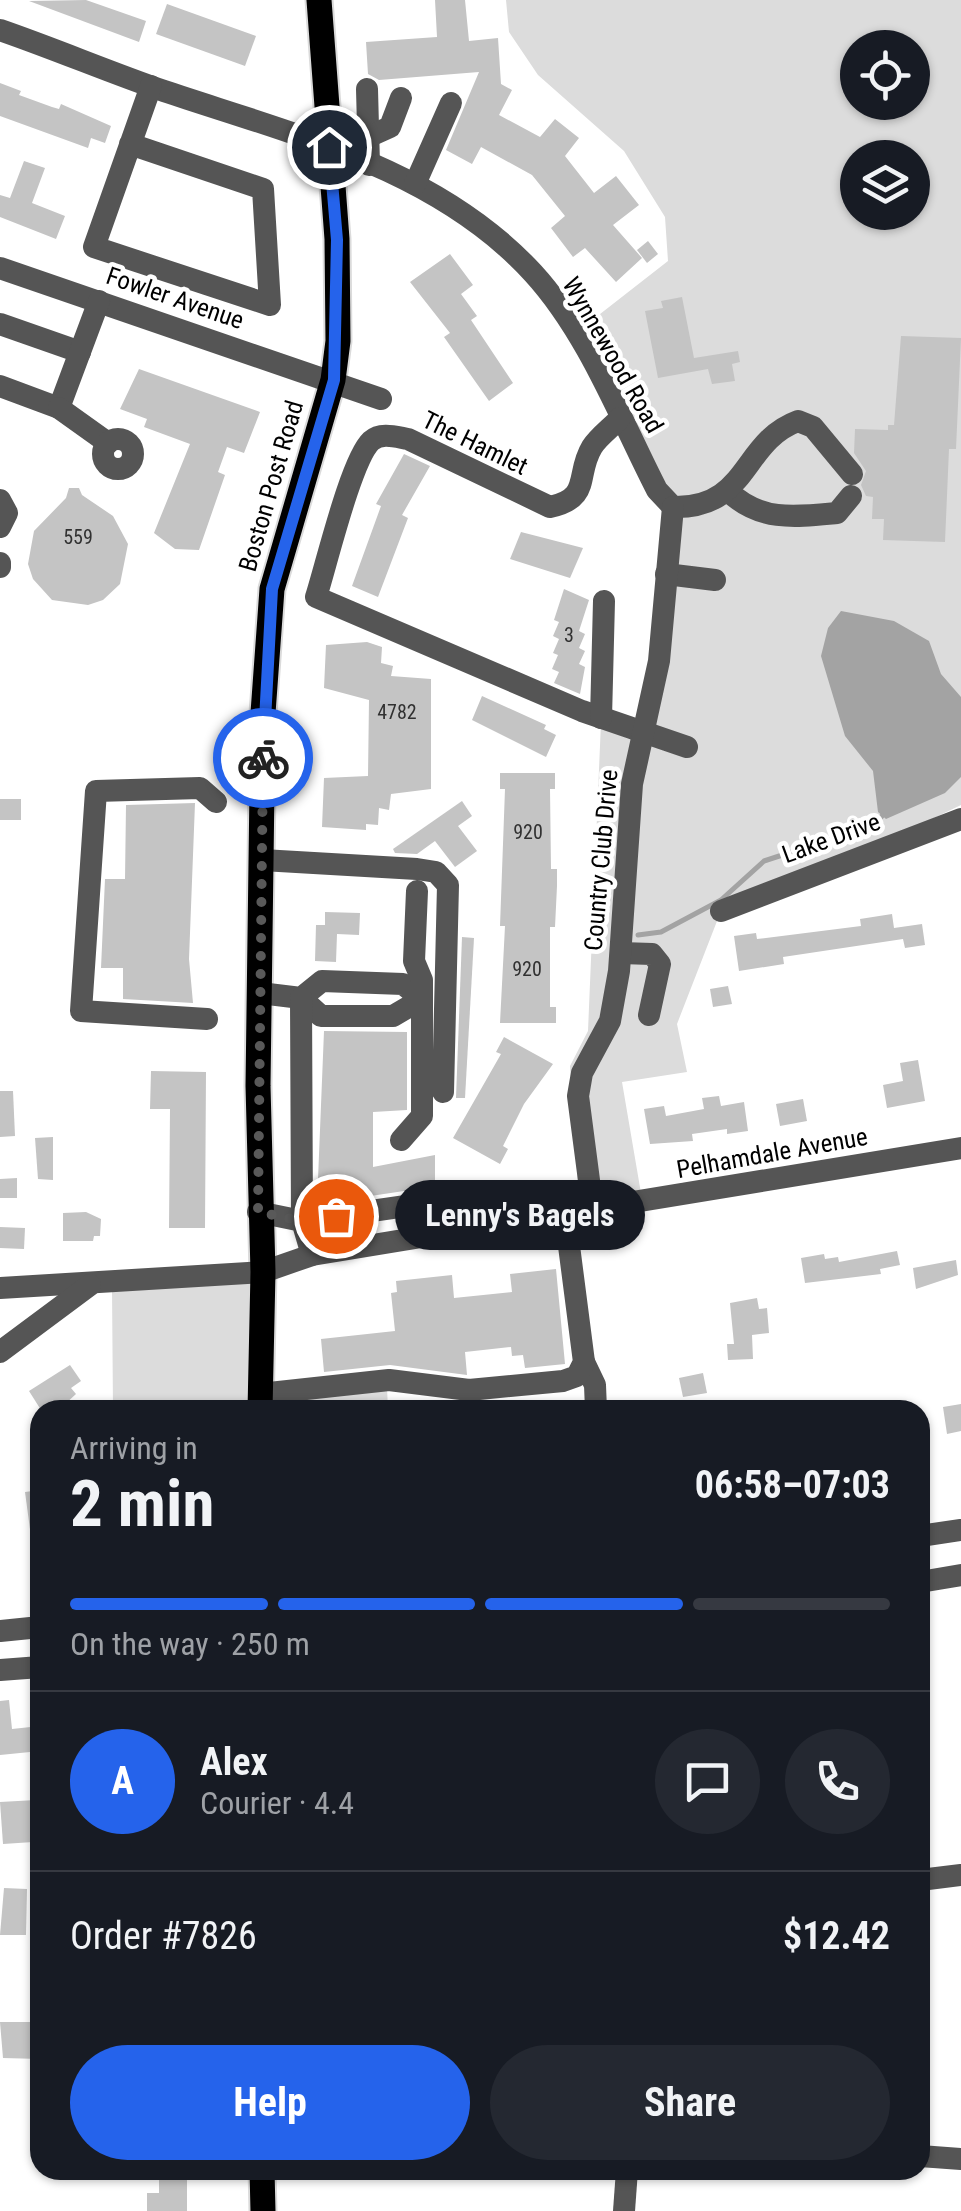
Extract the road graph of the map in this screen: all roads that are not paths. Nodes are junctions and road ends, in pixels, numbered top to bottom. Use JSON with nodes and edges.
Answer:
{"nodes":[{"id":1,"x":319,"y":0,"type":"edge"},
{"id":2,"x":0,"y":30,"type":"edge"},
{"id":3,"x":150,"y":86,"type":"junction"},
{"id":4,"x":367,"y":89,"type":"dead end"},
{"id":5,"x":401,"y":98,"type":"dead end"},
{"id":6,"x":450,"y":103,"type":"dead end"},
{"id":7,"x":370,"y":136,"type":"junction"},
{"id":8,"x":130,"y":144,"type":"junction"},
{"id":9,"x":329,"y":147,"type":"junction"},
{"id":10,"x":369,"y":165,"type":"junction"},
{"id":11,"x":415,"y":184,"type":"junction"},
{"id":12,"x":0,"y":268,"type":"edge"},
{"id":13,"x":99,"y":302,"type":"junction"},
{"id":14,"x":0,"y":324,"type":"edge"},
{"id":15,"x":80,"y":352,"type":"junction"},
{"id":16,"x":334,"y":380,"type":"junction"},
{"id":17,"x":0,"y":386,"type":"edge"},
{"id":18,"x":381,"y":399,"type":"dead end"},
{"id":19,"x":59,"y":408,"type":"junction"},
{"id":20,"x":620,"y":418,"type":"junction"},
{"id":21,"x":108,"y":444,"type":"dead end"},
{"id":22,"x":729,"y":492,"type":"junction"},
{"id":23,"x":0,"y":500,"type":"edge"},
{"id":24,"x":673,"y":507,"type":"junction"},
{"id":25,"x":0,"y":528,"type":"edge"},
{"id":26,"x":666,"y":574,"type":"junction"},
{"id":27,"x":715,"y":580,"type":"dead end"},
{"id":28,"x":604,"y":601,"type":"dead end"},
{"id":29,"x":602,"y":718,"type":"junction"},
{"id":30,"x":644,"y":735,"type":"junction"},
{"id":31,"x":687,"y":747,"type":"dead end"},
{"id":32,"x":216,"y":802,"type":"dead end"},
{"id":33,"x":961,"y":818,"type":"edge"},
{"id":34,"x":262,"y":860,"type":"junction"},
{"id":35,"x":417,"y":891,"type":"dead end"},
{"id":36,"x":721,"y":911,"type":"dead end"},
{"id":37,"x":621,"y":953,"type":"junction"},
{"id":38,"x":260,"y":992,"type":"junction"},
{"id":39,"x":300,"y":998,"type":"junction"},
{"id":40,"x":422,"y":998,"type":"junction"},
{"id":41,"x":649,"y":1015,"type":"dead end"},
{"id":42,"x":206,"y":1019,"type":"dead end"},
{"id":43,"x":443,"y":1092,"type":"dead end"},
{"id":44,"x":400,"y":1140,"type":"dead end"},
{"id":45,"x":961,"y":1148,"type":"edge"},
{"id":46,"x":594,"y":1211,"type":"junction"},
{"id":47,"x":258,"y":1212,"type":"junction"},
{"id":48,"x":565,"y":1215,"type":"junction"},
{"id":49,"x":302,"y":1221,"type":"junction"},
{"id":50,"x":434,"y":1235,"type":"junction"},
{"id":51,"x":312,"y":1256,"type":"junction"},
{"id":52,"x":264,"y":1272,"type":"junction"},
{"id":53,"x":91,"y":1284,"type":"junction"},
{"id":54,"x":0,"y":1288,"type":"edge"},
{"id":55,"x":0,"y":1352,"type":"edge"},
{"id":56,"x":584,"y":1362,"type":"junction"},
{"id":57,"x":493,"y":1399,"type":"edge"},
{"id":58,"x":260,"y":1400,"type":"edge"},
{"id":59,"x":272,"y":1400,"type":"edge"},
{"id":60,"x":596,"y":1400,"type":"edge"},
{"id":61,"x":961,"y":1530,"type":"edge"},
{"id":62,"x":930,"y":1535,"type":"edge"},
{"id":63,"x":961,"y":1575,"type":"edge"},
{"id":64,"x":930,"y":1580,"type":"edge"},
{"id":65,"x":30,"y":1628,"type":"edge"},
{"id":66,"x":0,"y":1631,"type":"edge"},
{"id":67,"x":30,"y":1667,"type":"edge"},
{"id":68,"x":0,"y":1670,"type":"edge"},
{"id":69,"x":961,"y":1876,"type":"edge"},
{"id":70,"x":930,"y":1879,"type":"edge"},
{"id":71,"x":930,"y":2157,"type":"edge"},
{"id":72,"x":961,"y":2160,"type":"edge"},
{"id":73,"x":262,"y":2180,"type":"edge"},
{"id":74,"x":626,"y":2180,"type":"edge"},
{"id":75,"x":262,"y":2211,"type":"edge"},
{"id":76,"x":624,"y":2211,"type":"edge"}],
"edges":[{"from":1,"to":9,"type":"main road","name":"Boston Post Road"},
{"from":2,"to":3,"type":"street","name":"Wynnewood Road"},
{"from":3,"to":8,"type":"street"},
{"from":3,"to":9,"type":"street","name":"Wynnewood Road"},
{"from":4,"to":7,"type":"street"},
{"from":5,"to":7,"type":"street"},
{"from":6,"to":11,"type":"street"},
{"from":7,"to":10,"type":"street"},
{"from":8,"to":8,"type":"street"},
{"from":9,"to":10,"type":"street","name":"Wynnewood Road"},
{"from":9,"to":16,"type":"main road","name":"Boston Post Road"},
{"from":10,"to":11,"type":"street","name":"Wynnewood Road"},
{"from":11,"to":20,"type":"street","name":"Wynnewood Road"},
{"from":12,"to":13,"type":"street","name":"Fowler Avenue"},
{"from":13,"to":15,"type":"street"},
{"from":13,"to":16,"type":"street","name":"Fowler Avenue"},
{"from":14,"to":15,"type":"street"},
{"from":15,"to":19,"type":"street"},
{"from":16,"to":18,"type":"street","name":"Fowler Avenue"},
{"from":16,"to":34,"type":"main road","name":"Boston Post Road"},
{"from":17,"to":19,"type":"street"},
{"from":19,"to":21,"type":"street"},
{"from":20,"to":24,"type":"street","name":"Wynnewood Road"},
{"from":20,"to":29,"type":"street","name":"The Hamlet"},
{"from":22,"to":22,"type":"street"},
{"from":22,"to":24,"type":"street"},
{"from":23,"to":25,"type":"street"},
{"from":24,"to":26,"type":"street","name":"Country Club Drive"},
{"from":26,"to":27,"type":"street"},
{"from":26,"to":30,"type":"street","name":"Country Club Drive"},
{"from":28,"to":29,"type":"street"},
{"from":29,"to":30,"type":"street","name":"The Hamlet"},
{"from":30,"to":31,"type":"street","name":"The Hamlet"},
{"from":30,"to":37,"type":"street","name":"Country Club Drive"},
{"from":32,"to":42,"type":"street"},
{"from":33,"to":36,"type":"street","name":"Lake Drive"},
{"from":34,"to":38,"type":"main road","name":"Boston Post Road"},
{"from":34,"to":43,"type":"street"},
{"from":35,"to":40,"type":"street"},
{"from":37,"to":41,"type":"street"},
{"from":37,"to":46,"type":"street","name":"Country Club Drive"},
{"from":38,"to":39,"type":"street"},
{"from":38,"to":47,"type":"main road","name":"Boston Post Road"},
{"from":39,"to":40,"type":"street"},
{"from":39,"to":40,"type":"street"},
{"from":39,"to":49,"type":"street"},
{"from":40,"to":44,"type":"street"},
{"from":45,"to":46,"type":"street","name":"Pelhamdale Avenue"},
{"from":46,"to":48,"type":"street","name":"Pelhamdale Avenue"},
{"from":47,"to":49,"type":"street"},
{"from":47,"to":52,"type":"main road","name":"Boston Post Road"},
{"from":48,"to":50,"type":"street","name":"Pelhamdale Avenue"},
{"from":48,"to":56,"type":"street"},
{"from":49,"to":50,"type":"street"},
{"from":49,"to":51,"type":"street"},
{"from":50,"to":51,"type":"street","name":"Pelhamdale Avenue"},
{"from":51,"to":52,"type":"street","name":"Pelhamdale Avenue"},
{"from":52,"to":53,"type":"street","name":"Pelhamdale Avenue"},
{"from":52,"to":58,"type":"main road","name":"Boston Post Road"},
{"from":53,"to":54,"type":"street","name":"Pelhamdale Avenue"},
{"from":53,"to":55,"type":"street"},
{"from":56,"to":57,"type":"street"},
{"from":56,"to":60,"type":"street"},
{"from":57,"to":59,"type":"street"},
{"from":61,"to":62,"type":"street"},
{"from":63,"to":64,"type":"street"},
{"from":65,"to":66,"type":"street"},
{"from":67,"to":68,"type":"street"},
{"from":69,"to":70,"type":"street"},
{"from":71,"to":72,"type":"street"},
{"from":73,"to":75,"type":"main road"},
{"from":74,"to":76,"type":"street"}]}
